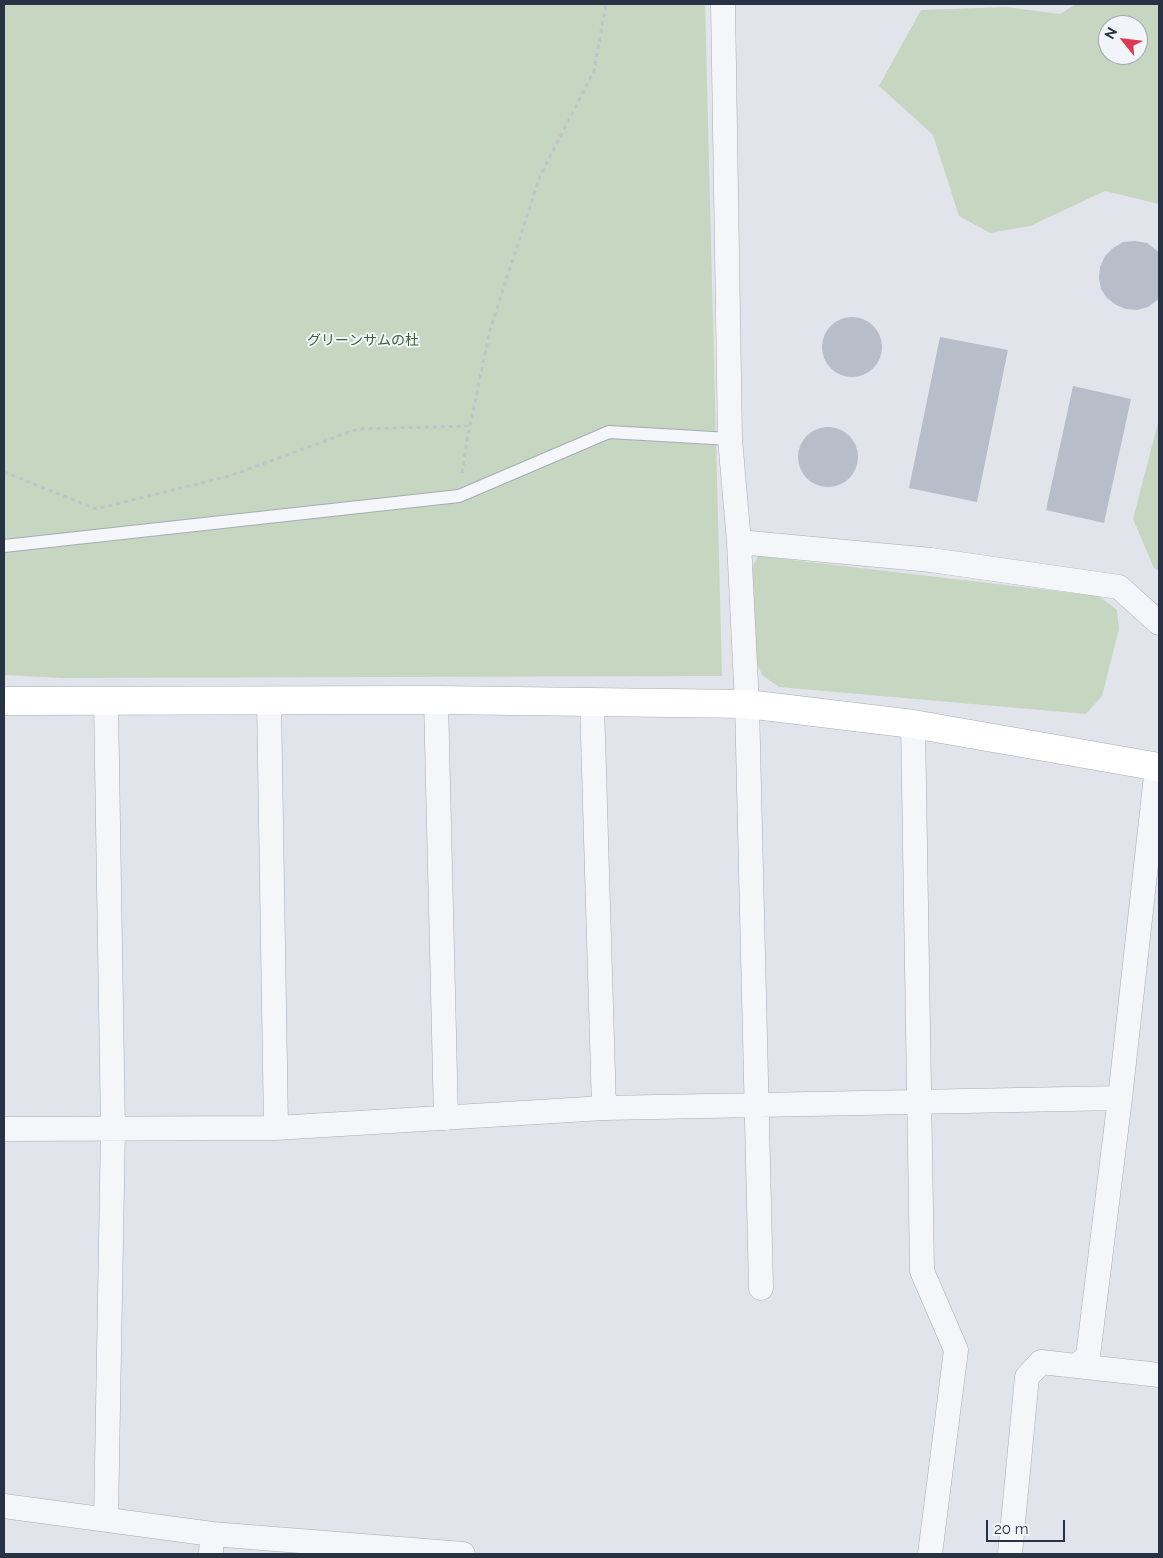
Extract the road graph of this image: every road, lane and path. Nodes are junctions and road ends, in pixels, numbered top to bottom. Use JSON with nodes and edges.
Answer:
{"nodes":[{"id":1,"x":606,"y":4,"type":"edge"},
{"id":2,"x":722,"y":4,"type":"edge"},
{"id":3,"x":470,"y":426,"type":"junction"},
{"id":4,"x":730,"y":439,"type":"junction"},
{"id":5,"x":4,"y":472,"type":"edge"},
{"id":6,"x":459,"y":496,"type":"junction"},
{"id":7,"x":739,"y":542,"type":"junction"},
{"id":8,"x":4,"y":546,"type":"edge"},
{"id":9,"x":1159,"y":623,"type":"edge"},
{"id":10,"x":436,"y":700,"type":"junction"},
{"id":11,"x":269,"y":701,"type":"junction"},
{"id":12,"x":4,"y":702,"type":"edge"},
{"id":13,"x":106,"y":702,"type":"junction"},
{"id":14,"x":592,"y":703,"type":"junction"},
{"id":15,"x":747,"y":704,"type":"junction"},
{"id":16,"x":913,"y":724,"type":"junction"},
{"id":17,"x":1158,"y":767,"type":"edge"},
{"id":18,"x":1120,"y":1098,"type":"junction"},
{"id":19,"x":919,"y":1103,"type":"junction"},
{"id":20,"x":758,"y":1106,"type":"junction"},
{"id":21,"x":604,"y":1108,"type":"junction"},
{"id":22,"x":446,"y":1118,"type":"junction"},
{"id":23,"x":113,"y":1128,"type":"junction"},
{"id":24,"x":276,"y":1128,"type":"junction"},
{"id":25,"x":4,"y":1129,"type":"edge"},
{"id":26,"x":761,"y":1288,"type":"dead end"},
{"id":27,"x":1077,"y":1366,"type":"junction"},
{"id":28,"x":1159,"y":1375,"type":"edge"},
{"id":29,"x":4,"y":1506,"type":"edge"},
{"id":30,"x":106,"y":1519,"type":"junction"},
{"id":31,"x":212,"y":1544,"type":"edge"},
{"id":32,"x":463,"y":1554,"type":"edge"},
{"id":33,"x":930,"y":1554,"type":"edge"},
{"id":34,"x":1010,"y":1554,"type":"edge"}],
"edges":[{"from":1,"to":3,"type":"path"},
{"from":2,"to":4,"type":"street"},
{"from":3,"to":5,"type":"path"},
{"from":3,"to":6,"type":"path"},
{"from":4,"to":6,"type":"lane"},
{"from":4,"to":7,"type":"street"},
{"from":6,"to":8,"type":"lane"},
{"from":7,"to":9,"type":"street"},
{"from":7,"to":15,"type":"street"},
{"from":10,"to":11,"type":"street"},
{"from":10,"to":14,"type":"street"},
{"from":10,"to":22,"type":"street"},
{"from":11,"to":13,"type":"street"},
{"from":11,"to":24,"type":"street"},
{"from":12,"to":13,"type":"street"},
{"from":13,"to":23,"type":"street"},
{"from":14,"to":15,"type":"street"},
{"from":14,"to":21,"type":"street"},
{"from":15,"to":16,"type":"street"},
{"from":15,"to":20,"type":"street"},
{"from":16,"to":17,"type":"street"},
{"from":16,"to":19,"type":"street"},
{"from":17,"to":18,"type":"street"},
{"from":18,"to":19,"type":"street"},
{"from":18,"to":27,"type":"street"},
{"from":19,"to":20,"type":"street"},
{"from":19,"to":33,"type":"street"},
{"from":20,"to":21,"type":"street"},
{"from":20,"to":26,"type":"street"},
{"from":21,"to":22,"type":"street"},
{"from":22,"to":24,"type":"street"},
{"from":23,"to":24,"type":"street"},
{"from":23,"to":25,"type":"street"},
{"from":23,"to":30,"type":"street"},
{"from":27,"to":28,"type":"street"},
{"from":27,"to":34,"type":"street"},
{"from":29,"to":30,"type":"street"},
{"from":30,"to":31,"type":"street"},
{"from":31,"to":32,"type":"street"}]}
